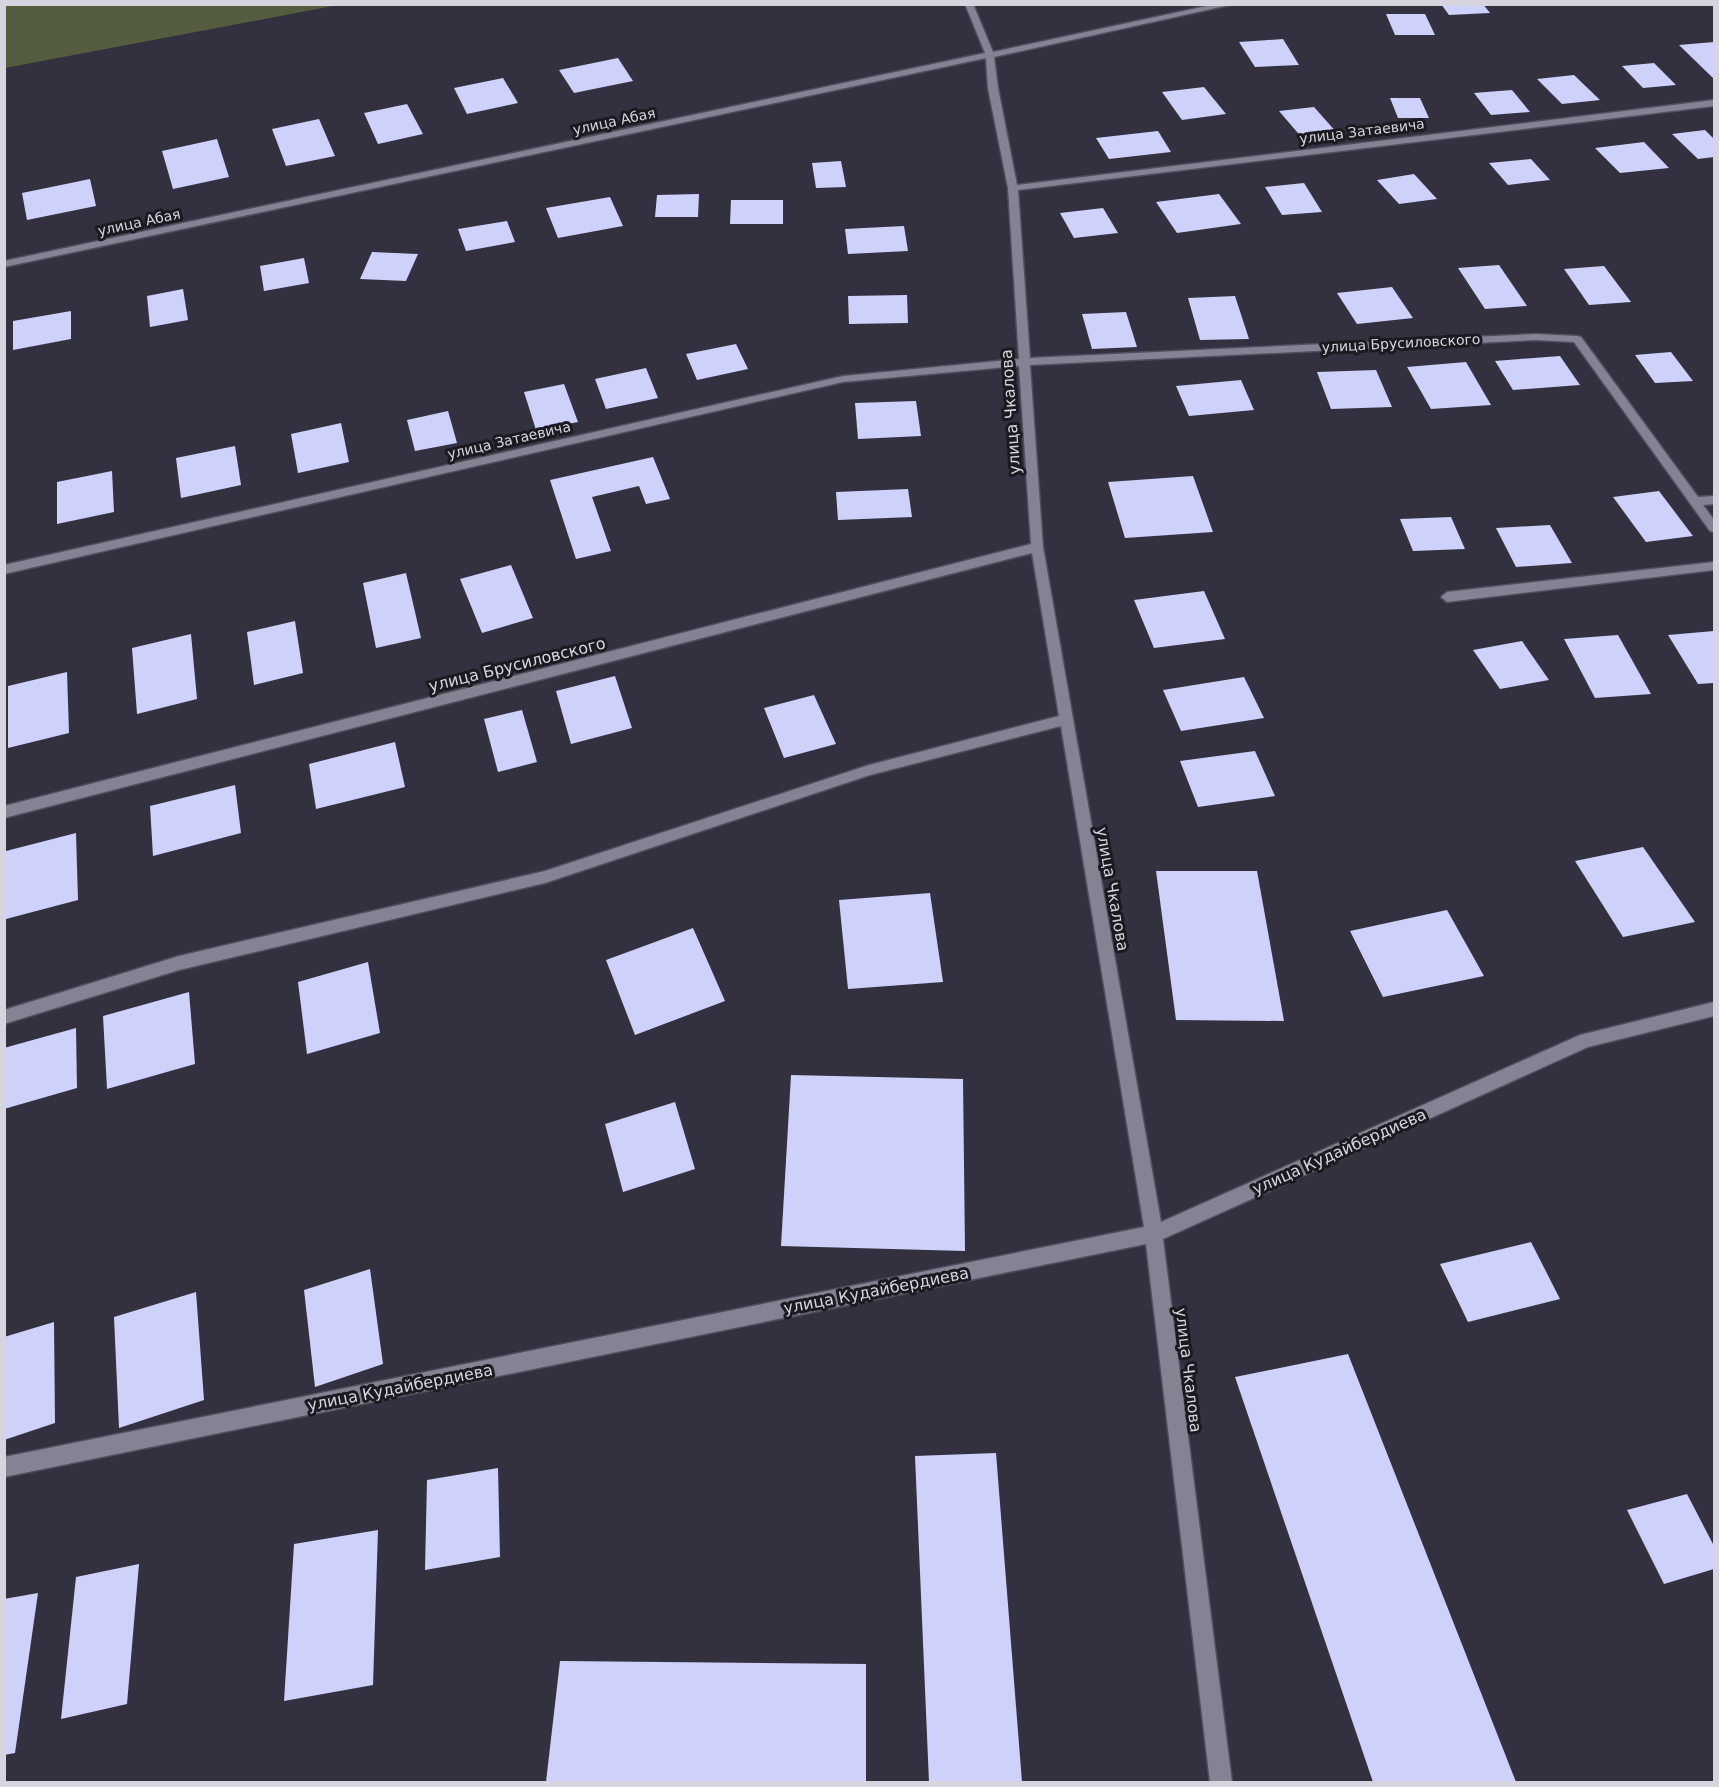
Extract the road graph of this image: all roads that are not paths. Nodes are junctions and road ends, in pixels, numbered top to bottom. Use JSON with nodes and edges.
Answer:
{"nodes":[{"id":1,"x":969,"y":4,"type":"edge"},
{"id":2,"x":1230,"y":4,"type":"edge"},
{"id":3,"x":990,"y":56,"type":"junction"},
{"id":4,"x":1714,"y":103,"type":"edge"},
{"id":5,"x":1013,"y":188,"type":"junction"},
{"id":6,"x":4,"y":264,"type":"edge"},
{"id":7,"x":1024,"y":362,"type":"junction"},
{"id":8,"x":1714,"y":500,"type":"edge"},
{"id":9,"x":1696,"y":501,"type":"junction"},
{"id":10,"x":1714,"y":528,"type":"edge"},
{"id":11,"x":1037,"y":547,"type":"junction"},
{"id":12,"x":1714,"y":566,"type":"edge"},
{"id":13,"x":4,"y":570,"type":"edge"},
{"id":14,"x":1447,"y":597,"type":"dead end"},
{"id":15,"x":1066,"y":719,"type":"junction"},
{"id":16,"x":4,"y":812,"type":"edge"},
{"id":17,"x":1714,"y":1010,"type":"edge"},
{"id":18,"x":4,"y":1017,"type":"edge"},
{"id":19,"x":1154,"y":1234,"type":"junction"},
{"id":20,"x":4,"y":1467,"type":"edge"},
{"id":21,"x":1221,"y":1782,"type":"edge"}],
"edges":[{"from":1,"to":3,"type":"street","name":"улица Чкалова"},
{"from":2,"to":3,"type":"street","name":"улица Абая"},
{"from":3,"to":5,"type":"street","name":"улица Чкалова"},
{"from":3,"to":6,"type":"street","name":"улица Абая"},
{"from":4,"to":5,"type":"street","name":"улица Затаевича"},
{"from":5,"to":7,"type":"street","name":"улица Чкалова"},
{"from":7,"to":9,"type":"street","name":"улица Брусиловского"},
{"from":7,"to":11,"type":"street","name":"улица Чкалова"},
{"from":7,"to":13,"type":"street","name":"улица Затаевича"},
{"from":8,"to":9,"type":"street"},
{"from":9,"to":10,"type":"street","name":"улица Брусиловского"},
{"from":11,"to":15,"type":"street","name":"улица Чкалова"},
{"from":11,"to":16,"type":"street","name":"улица Брусиловского"},
{"from":12,"to":14,"type":"street"},
{"from":15,"to":18,"type":"street"},
{"from":15,"to":19,"type":"street","name":"улица Чкалова"},
{"from":17,"to":19,"type":"street","name":"улица Кудайбердиева"},
{"from":19,"to":20,"type":"street","name":"улица Кудайбердиева"},
{"from":19,"to":21,"type":"street","name":"улица Чкалова"}]}
